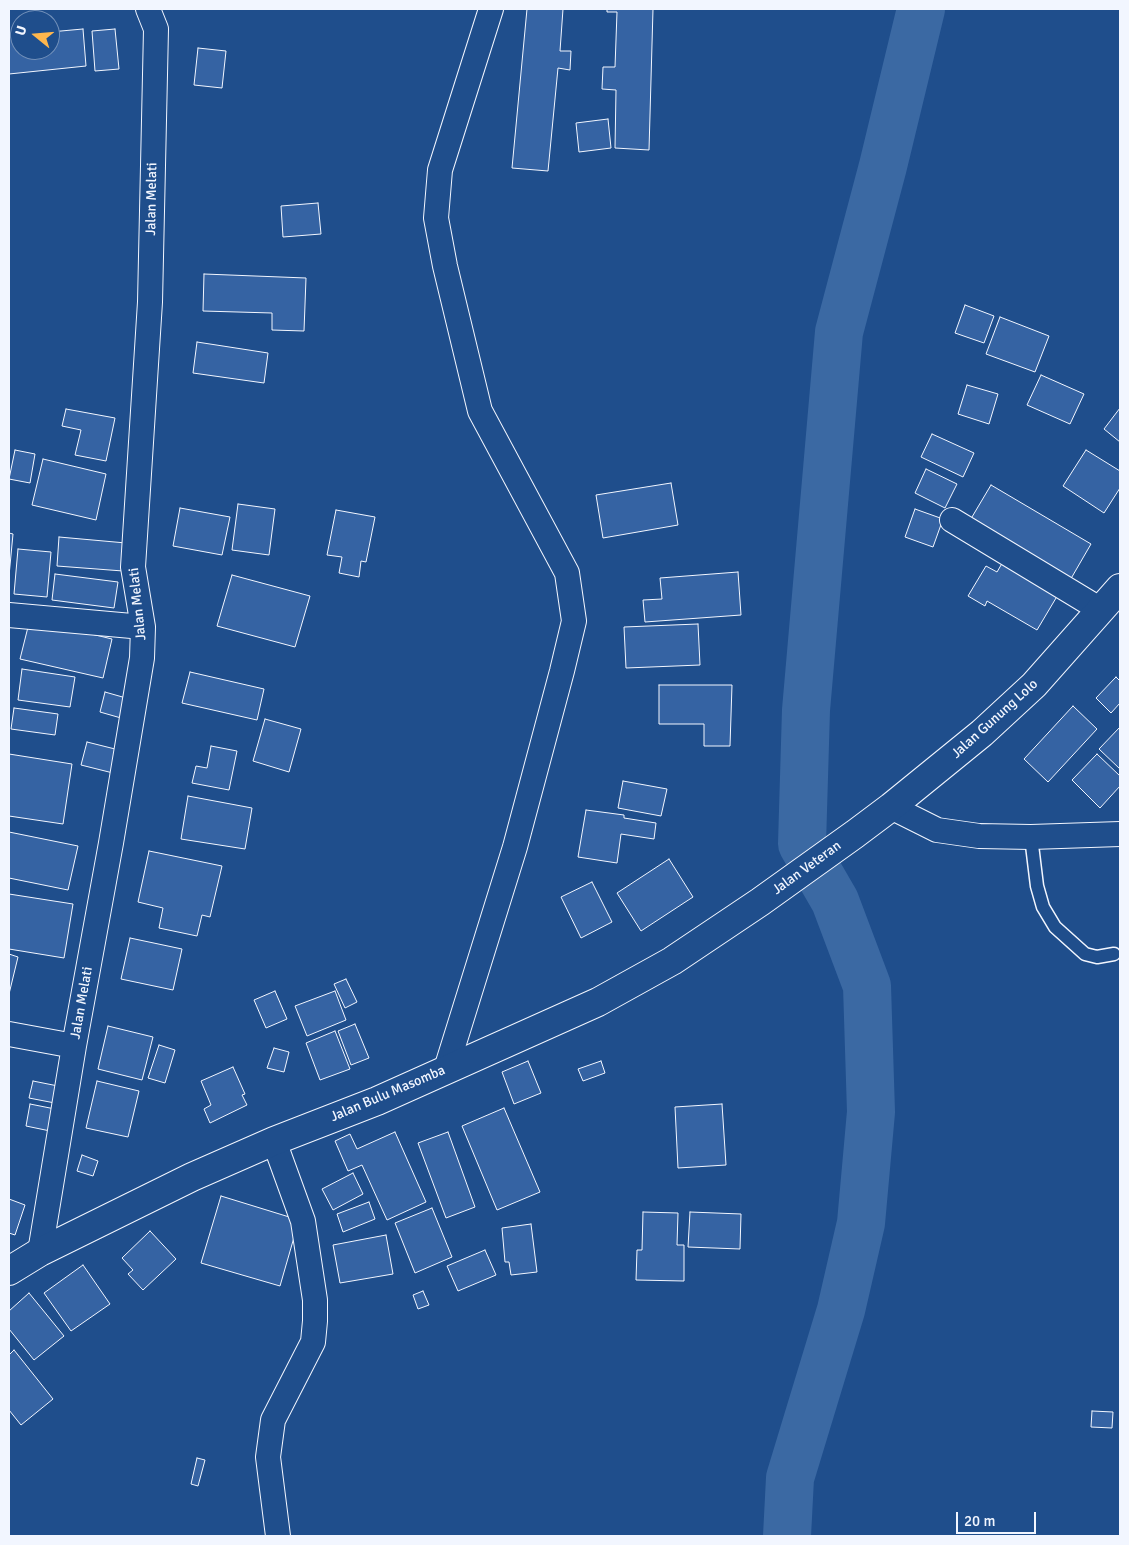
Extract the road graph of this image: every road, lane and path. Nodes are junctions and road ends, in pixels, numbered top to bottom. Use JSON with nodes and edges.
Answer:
{"nodes":[{"id":1,"x":148,"y":9,"type":"edge"},
{"id":2,"x":491,"y":9,"type":"edge"},
{"id":3,"x":952,"y":520,"type":"dead end"},
{"id":4,"x":1120,"y":588,"type":"edge"},
{"id":5,"x":1101,"y":610,"type":"junction"},
{"id":6,"x":9,"y":615,"type":"edge"},
{"id":7,"x":143,"y":627,"type":"junction"},
{"id":8,"x":891,"y":807,"type":"junction"},
{"id":9,"x":855,"y":834,"type":"joint"},
{"id":10,"x":1120,"y":834,"type":"edge"},
{"id":11,"x":1031,"y":837,"type":"junction"},
{"id":12,"x":760,"y":902,"type":"joint"},
{"id":13,"x":1114,"y":954,"type":"dead end"},
{"id":14,"x":9,"y":1034,"type":"edge"},
{"id":15,"x":74,"y":1046,"type":"junction"},
{"id":16,"x":446,"y":1070,"type":"junction"},
{"id":17,"x":274,"y":1141,"type":"junction"},
{"id":18,"x":40,"y":1252,"type":"junction"},
{"id":19,"x":9,"y":1271,"type":"edge"},
{"id":20,"x":278,"y":1536,"type":"edge"}],
"edges":[{"from":1,"to":7,"type":"street","name":"Jalan Melati"},
{"from":2,"to":16,"type":"street"},
{"from":3,"to":5,"type":"street"},
{"from":4,"to":5,"type":"street","name":"Jalan Gunung Lolo"},
{"from":5,"to":8,"type":"street","name":"Jalan Gunung Lolo"},
{"from":6,"to":7,"type":"street"},
{"from":7,"to":15,"type":"street","name":"Jalan Melati"},
{"from":8,"to":9,"type":"street","name":"Jalan Gunung Lolo"},
{"from":8,"to":11,"type":"street"},
{"from":9,"to":12,"type":"street","name":"Jalan Veteran"},
{"from":10,"to":11,"type":"street"},
{"from":11,"to":13,"type":"lane"},
{"from":12,"to":16,"type":"street","name":"Jalan Bulu Masomba"},
{"from":14,"to":15,"type":"street"},
{"from":15,"to":18,"type":"street","name":"Jalan Melati"},
{"from":16,"to":17,"type":"street","name":"Jalan Bulu Masomba"},
{"from":17,"to":18,"type":"street","name":"Jalan Bulu Masomba"},
{"from":17,"to":20,"type":"street"},
{"from":18,"to":19,"type":"street","name":"Jalan Bulu Masomba"}]}
